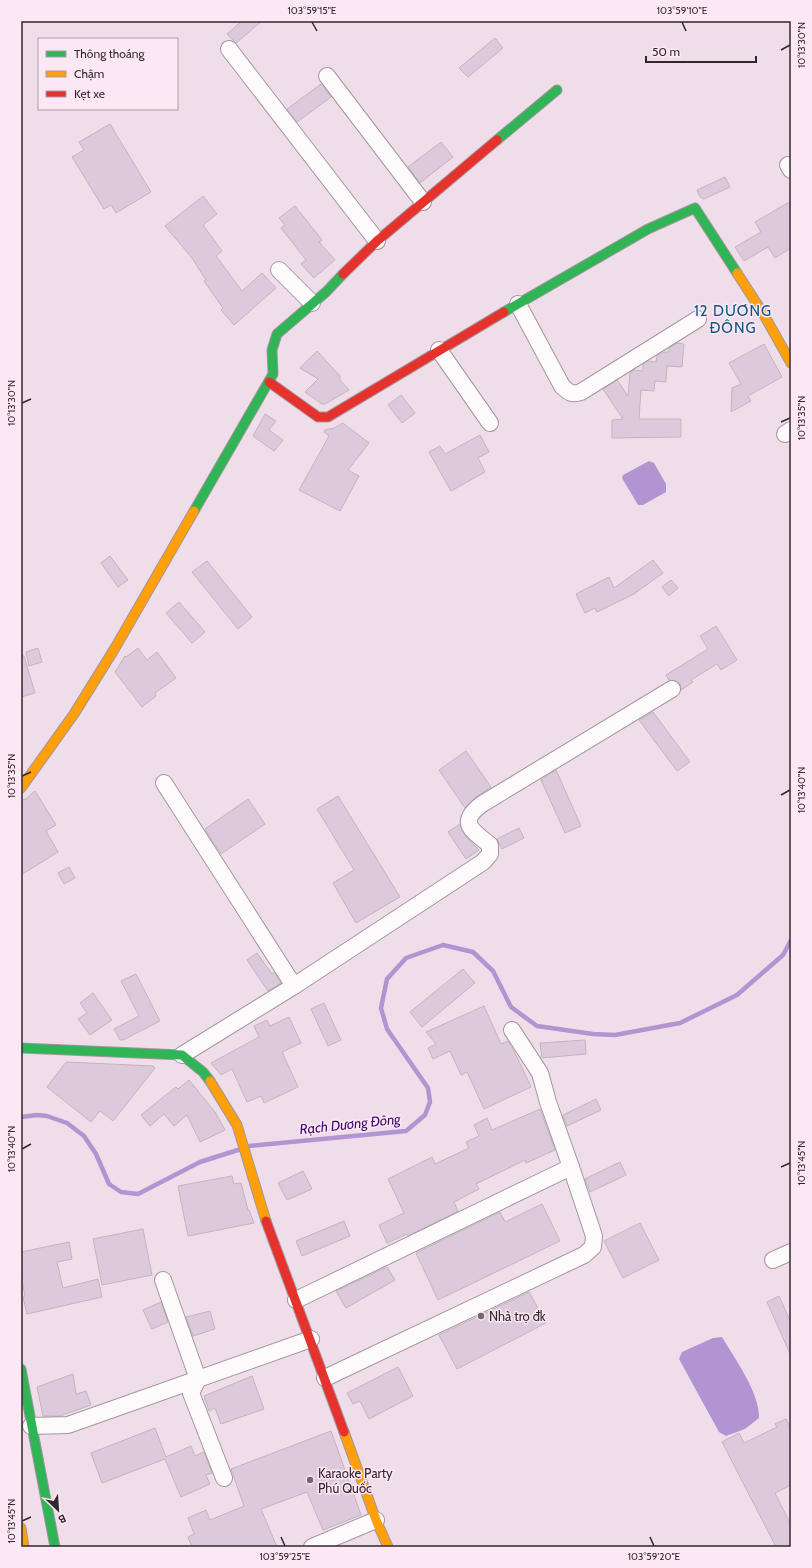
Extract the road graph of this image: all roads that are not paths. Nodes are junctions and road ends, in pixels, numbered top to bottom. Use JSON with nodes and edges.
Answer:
{"nodes":[{"id":1,"x":229,"y":49,"type":"dead end"},
{"id":2,"x":327,"y":76,"type":"dead end"},
{"id":3,"x":557,"y":90,"type":"dead end"},
{"id":4,"x":423,"y":202,"type":"junction"},
{"id":5,"x":377,"y":241,"type":"junction"},
{"id":6,"x":279,"y":270,"type":"dead end"},
{"id":7,"x":312,"y":303,"type":"junction"},
{"id":8,"x":518,"y":304,"type":"junction"},
{"id":9,"x":698,"y":319,"type":"dead end"},
{"id":10,"x":440,"y":350,"type":"junction"},
{"id":11,"x":791,"y":363,"type":"edge"},
{"id":12,"x":269,"y":382,"type":"junction"},
{"id":13,"x":490,"y":423,"type":"dead end"},
{"id":14,"x":672,"y":689,"type":"dead end"},
{"id":15,"x":164,"y":783,"type":"dead end"},
{"id":16,"x":21,"y":788,"type":"edge"},
{"id":17,"x":294,"y":986,"type":"junction"},
{"id":18,"x":512,"y":1030,"type":"dead end"},
{"id":19,"x":21,"y":1048,"type":"edge"},
{"id":20,"x":182,"y":1055,"type":"junction"},
{"id":21,"x":571,"y":1167,"type":"junction"},
{"id":22,"x":791,"y":1252,"type":"edge"},
{"id":23,"x":772,"y":1260,"type":"dead end"},
{"id":24,"x":163,"y":1280,"type":"dead end"},
{"id":25,"x":296,"y":1300,"type":"junction"},
{"id":26,"x":311,"y":1339,"type":"junction"},
{"id":27,"x":21,"y":1369,"type":"edge"},
{"id":28,"x":325,"y":1378,"type":"junction"},
{"id":29,"x":198,"y":1379,"type":"junction"},
{"id":30,"x":32,"y":1426,"type":"junction"},
{"id":31,"x":224,"y":1478,"type":"dead end"},
{"id":32,"x":376,"y":1520,"type":"junction"},
{"id":33,"x":21,"y":1528,"type":"edge"},
{"id":34,"x":24,"y":1547,"type":"edge"},
{"id":35,"x":55,"y":1547,"type":"edge"},
{"id":36,"x":312,"y":1547,"type":"edge"},
{"id":37,"x":388,"y":1547,"type":"edge"}],
"edges":[{"from":1,"to":5,"type":"street"},
{"from":2,"to":4,"type":"street"},
{"from":3,"to":4,"type":"street"},
{"from":4,"to":5,"type":"street"},
{"from":5,"to":7,"type":"street"},
{"from":6,"to":7,"type":"street"},
{"from":7,"to":12,"type":"street"},
{"from":8,"to":9,"type":"street"},
{"from":8,"to":10,"type":"street"},
{"from":8,"to":11,"type":"street"},
{"from":10,"to":12,"type":"street"},
{"from":10,"to":13,"type":"street"},
{"from":12,"to":16,"type":"street"},
{"from":14,"to":17,"type":"street"},
{"from":15,"to":17,"type":"street"},
{"from":17,"to":20,"type":"street"},
{"from":18,"to":21,"type":"street"},
{"from":19,"to":20,"type":"street"},
{"from":20,"to":25,"type":"street"},
{"from":21,"to":25,"type":"street"},
{"from":21,"to":28,"type":"street"},
{"from":22,"to":23,"type":"street"},
{"from":24,"to":29,"type":"street"},
{"from":25,"to":26,"type":"street"},
{"from":26,"to":28,"type":"street"},
{"from":26,"to":29,"type":"street"},
{"from":27,"to":30,"type":"street"},
{"from":28,"to":32,"type":"street"},
{"from":29,"to":30,"type":"street"},
{"from":29,"to":31,"type":"street"},
{"from":30,"to":35,"type":"street"},
{"from":32,"to":36,"type":"street"},
{"from":32,"to":37,"type":"street"},
{"from":33,"to":34,"type":"street"}]}
